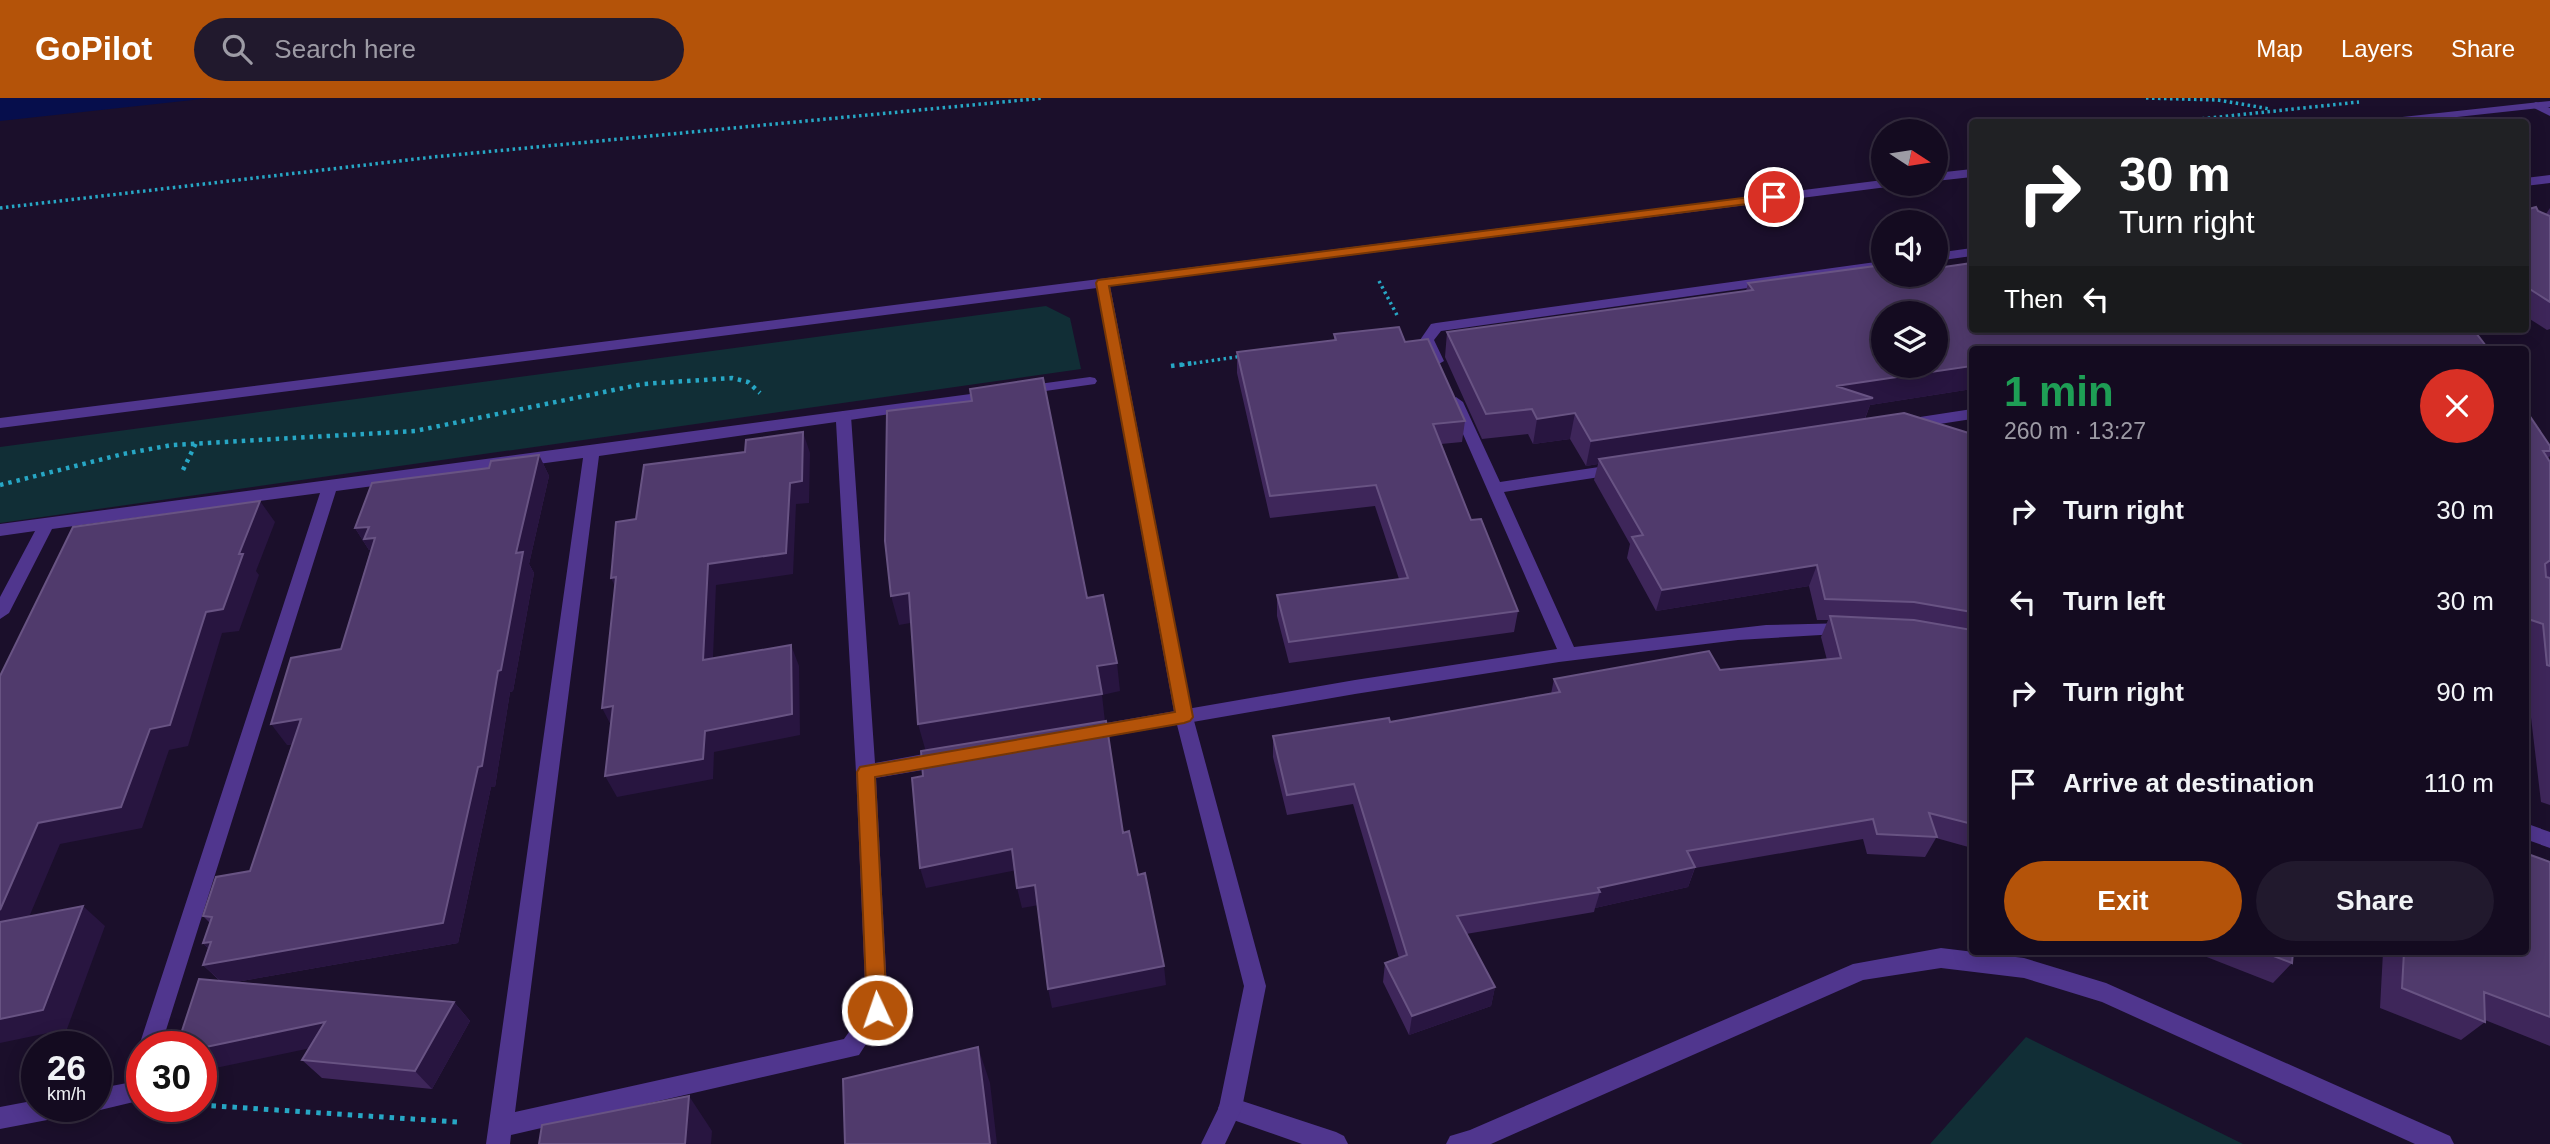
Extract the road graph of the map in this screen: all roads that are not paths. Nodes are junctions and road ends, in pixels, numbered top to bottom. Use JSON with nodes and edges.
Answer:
{"nodes":[{"id":1,"x":2550,"y":104,"type":"edge"},
{"id":2,"x":2536,"y":105,"type":"junction"},
{"id":3,"x":2550,"y":113,"type":"edge"},
{"id":4,"x":2411,"y":119,"type":"edge"},
{"id":5,"x":1969,"y":173,"type":"edge"},
{"id":6,"x":1948,"y":176,"type":"edge"},
{"id":7,"x":2550,"y":179,"type":"edge"},
{"id":8,"x":2529,"y":181,"type":"edge"},
{"id":9,"x":1871,"y":186,"type":"edge"},
{"id":10,"x":1969,"y":252,"type":"edge"},
{"id":11,"x":1948,"y":255,"type":"edge"},
{"id":12,"x":1871,"y":267,"type":"edge"},
{"id":13,"x":1102,"y":283,"type":"junction"},
{"id":14,"x":1090,"y":381,"type":"dead end"},
{"id":15,"x":1969,"y":414,"type":"edge"},
{"id":16,"x":843,"y":416,"type":"junction"},
{"id":17,"x":0,"y":423,"type":"edge"},
{"id":18,"x":1891,"y":427,"type":"edge"},
{"id":19,"x":592,"y":452,"type":"junction"},
{"id":20,"x":1631,"y":467,"type":"edge"},
{"id":21,"x":330,"y":485,"type":"junction"},
{"id":22,"x":1495,"y":488,"type":"junction"},
{"id":23,"x":47,"y":523,"type":"junction"},
{"id":24,"x":0,"y":530,"type":"edge"},
{"id":25,"x":0,"y":613,"type":"edge"},
{"id":26,"x":1863,"y":630,"type":"edge"},
{"id":27,"x":1568,"y":654,"type":"junction"},
{"id":28,"x":1184,"y":717,"type":"junction"},
{"id":29,"x":1058,"y":738,"type":"edge"},
{"id":30,"x":962,"y":755,"type":"edge"},
{"id":31,"x":866,"y":772,"type":"junction"},
{"id":32,"x":2529,"y":832,"type":"edge"},
{"id":33,"x":2550,"y":840,"type":"edge"},
{"id":34,"x":155,"y":1031,"type":"edge"},
{"id":35,"x":1230,"y":1108,"type":"junction"},
{"id":36,"x":21,"y":1114,"type":"edge"},
{"id":37,"x":0,"y":1118,"type":"edge"},
{"id":38,"x":500,"y":1135,"type":"edge"},
{"id":39,"x":1213,"y":1144,"type":"edge"},
{"id":40,"x":1336,"y":1144,"type":"edge"},
{"id":41,"x":1458,"y":1144,"type":"edge"},
{"id":42,"x":2442,"y":1144,"type":"edge"}],
"edges":[{"from":1,"to":2,"type":"street"},
{"from":2,"to":3,"type":"street"},
{"from":2,"to":4,"type":"street"},
{"from":5,"to":6,"type":"street"},
{"from":7,"to":8,"type":"street"},
{"from":9,"to":13,"type":"street"},
{"from":10,"to":11,"type":"street"},
{"from":12,"to":22,"type":"street"},
{"from":13,"to":17,"type":"street"},
{"from":13,"to":28,"type":"street"},
{"from":14,"to":16,"type":"street"},
{"from":15,"to":18,"type":"street"},
{"from":16,"to":19,"type":"street"},
{"from":16,"to":31,"type":"street"},
{"from":19,"to":21,"type":"street"},
{"from":19,"to":38,"type":"street"},
{"from":20,"to":22,"type":"street"},
{"from":21,"to":23,"type":"street"},
{"from":21,"to":34,"type":"street"},
{"from":22,"to":27,"type":"street"},
{"from":23,"to":24,"type":"street"},
{"from":23,"to":25,"type":"street"},
{"from":26,"to":27,"type":"street"},
{"from":27,"to":28,"type":"street"},
{"from":28,"to":29,"type":"street"},
{"from":28,"to":35,"type":"street"},
{"from":30,"to":31,"type":"street"},
{"from":31,"to":38,"type":"street"},
{"from":32,"to":33,"type":"street"},
{"from":35,"to":39,"type":"street"},
{"from":35,"to":40,"type":"street"},
{"from":36,"to":37,"type":"street"},
{"from":41,"to":42,"type":"street"}]}
